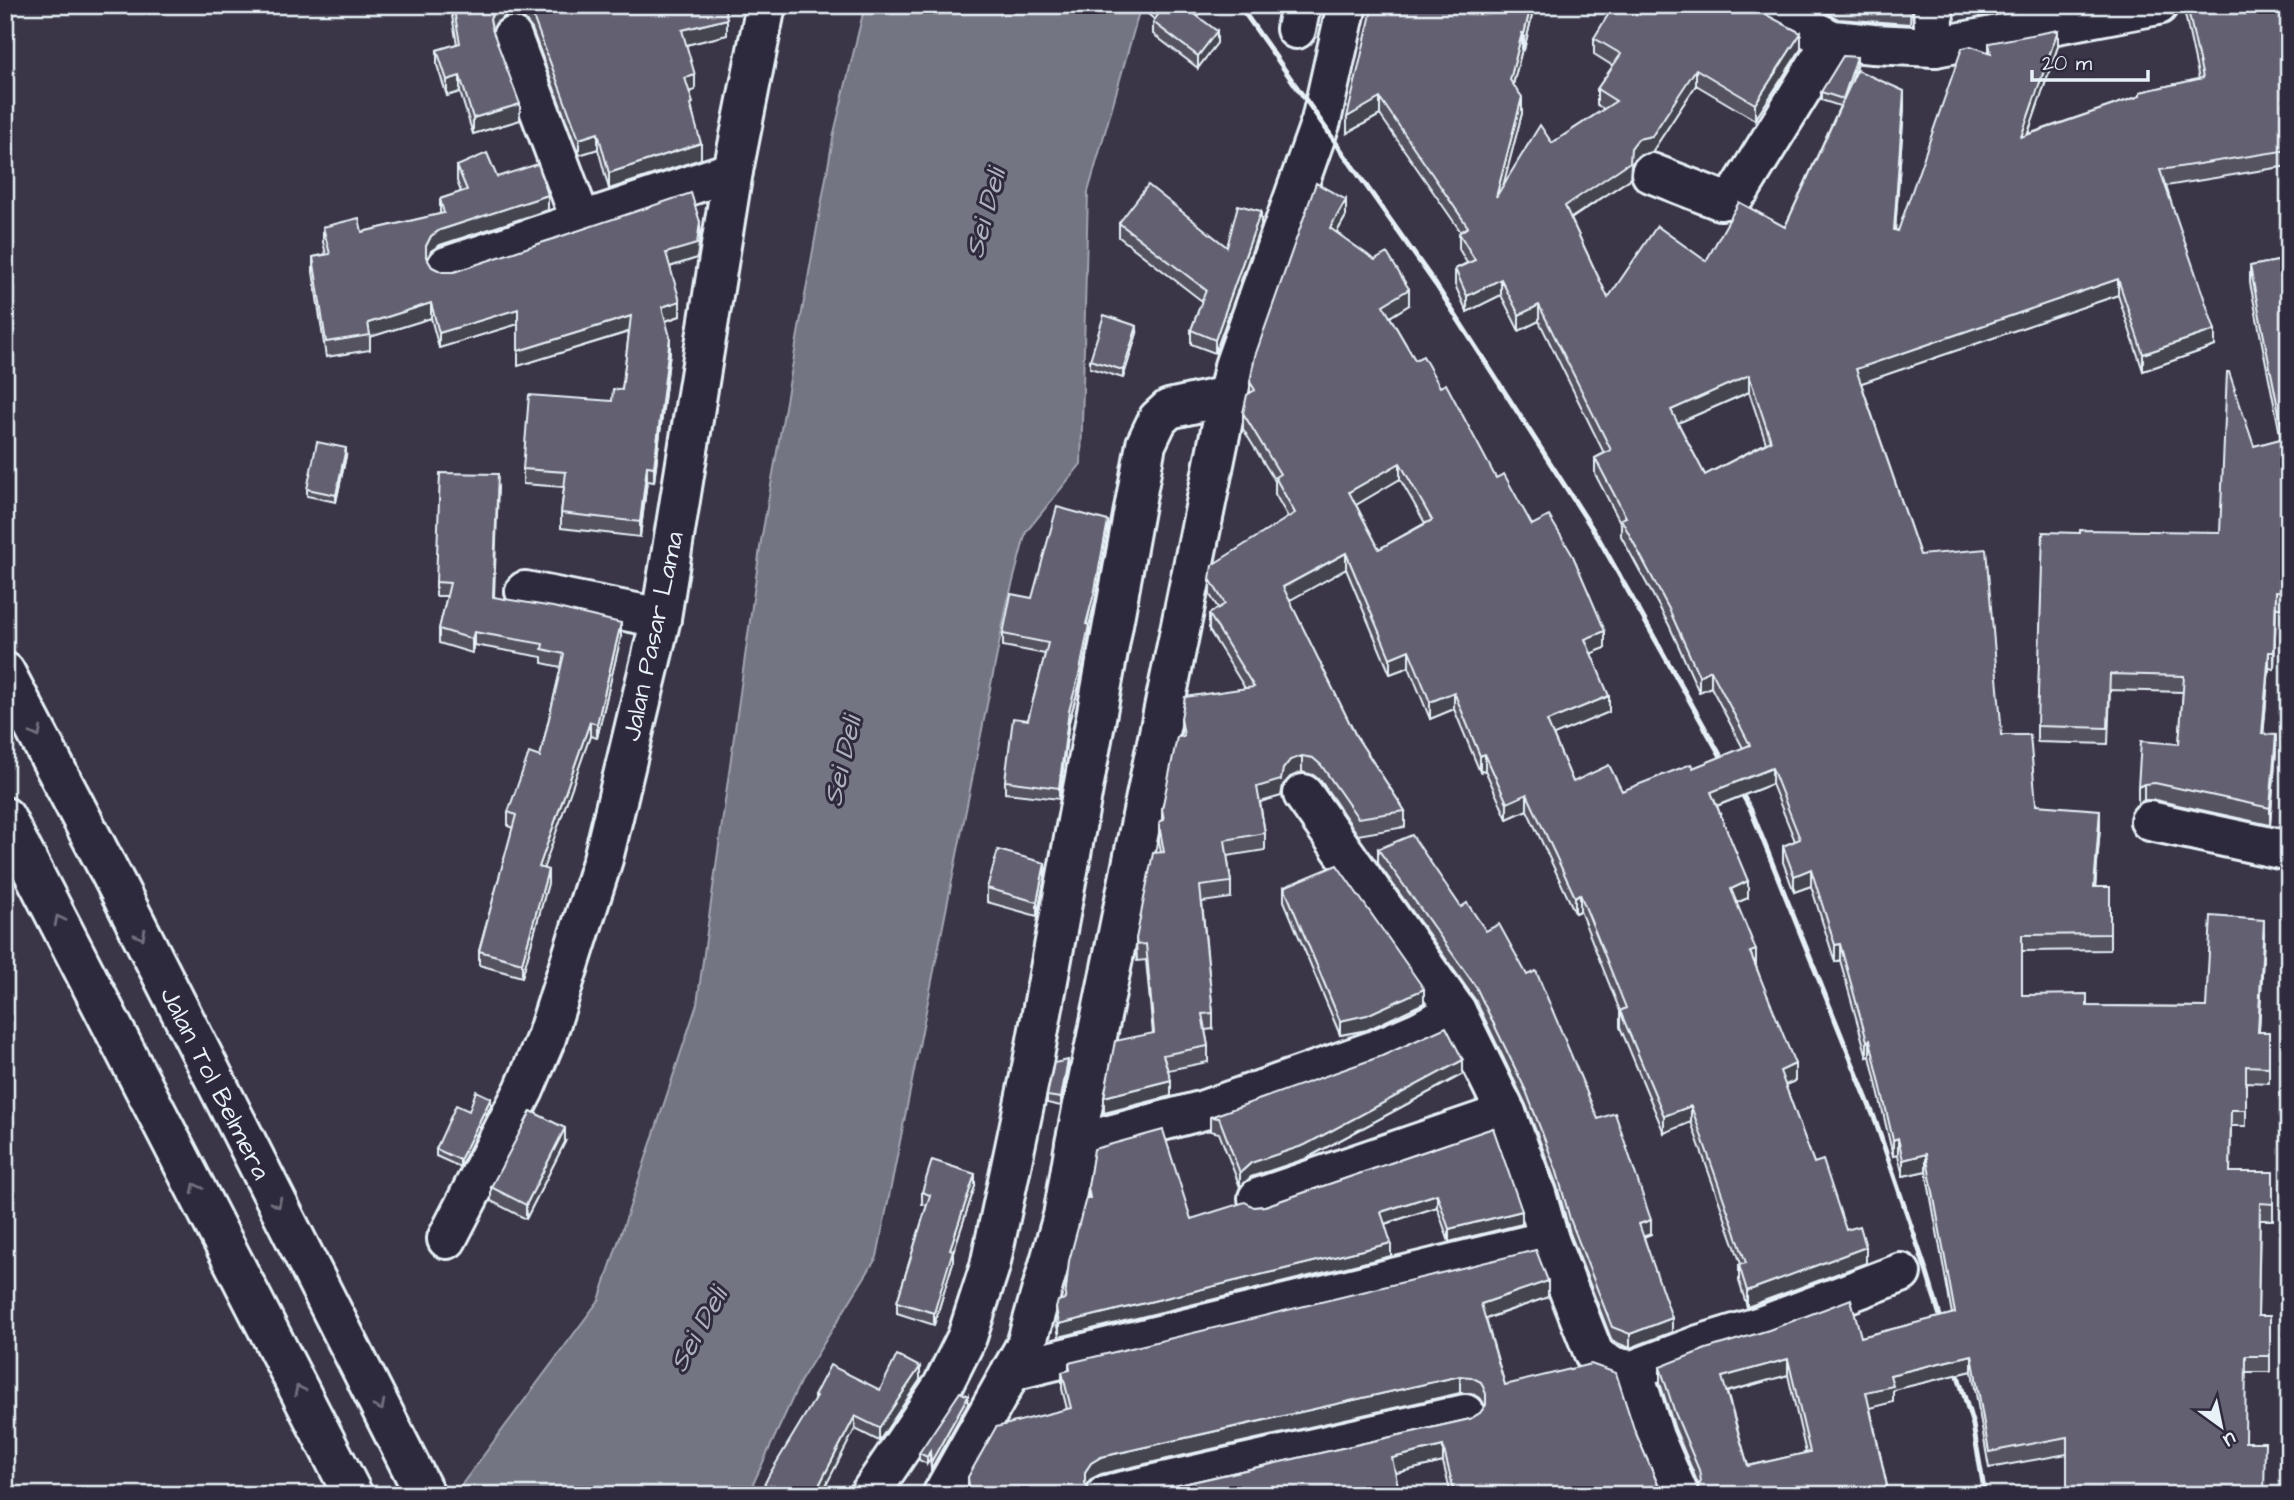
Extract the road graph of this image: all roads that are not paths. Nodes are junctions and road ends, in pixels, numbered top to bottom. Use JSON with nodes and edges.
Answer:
{"nodes":[{"id":1,"x":1346,"y":5,"type":"edge"},
{"id":2,"x":1763,"y":5,"type":"edge"},
{"id":3,"x":1933,"y":5,"type":"edge"},
{"id":4,"x":2158,"y":5,"type":"edge"},
{"id":5,"x":767,"y":8,"type":"edge"},
{"id":6,"x":512,"y":37,"type":"dead end"},
{"id":7,"x":1832,"y":40,"type":"junction"},
{"id":8,"x":1935,"y":47,"type":"junction"},
{"id":9,"x":733,"y":171,"type":"junction"},
{"id":10,"x":1651,"y":173,"type":"dead end"},
{"id":11,"x":581,"y":221,"type":"junction"},
{"id":12,"x":447,"y":265,"type":"dead end"},
{"id":13,"x":1227,"y":396,"type":"junction"},
{"id":14,"x":525,"y":591,"type":"dead end"},
{"id":15,"x":661,"y":618,"type":"junction"},
{"id":16,"x":5,"y":672,"type":"edge"},
{"id":17,"x":1303,"y":794,"type":"dead end"},
{"id":18,"x":5,"y":817,"type":"edge"},
{"id":19,"x":2150,"y":821,"type":"dead end"},
{"id":20,"x":2289,"y":851,"type":"edge"},
{"id":21,"x":1455,"y":1011,"type":"junction"},
{"id":22,"x":1506,"y":1113,"type":"junction"},
{"id":23,"x":1075,"y":1144,"type":"junction"},
{"id":24,"x":1258,"y":1198,"type":"dead end"},
{"id":25,"x":447,"y":1239,"type":"dead end"},
{"id":26,"x":1549,"y":1240,"type":"junction"},
{"id":27,"x":1901,"y":1273,"type":"dead end"},
{"id":28,"x":1633,"y":1370,"type":"junction"},
{"id":29,"x":1011,"y":1371,"type":"junction"},
{"id":30,"x":1465,"y":1414,"type":"dead end"},
{"id":31,"x":422,"y":1489,"type":"edge"},
{"id":32,"x":353,"y":1495,"type":"edge"},
{"id":33,"x":869,"y":1495,"type":"edge"},
{"id":34,"x":942,"y":1495,"type":"edge"},
{"id":35,"x":1106,"y":1495,"type":"edge"},
{"id":36,"x":1679,"y":1495,"type":"edge"}],
"edges":[{"from":1,"to":13,"type":"main road"},
{"from":2,"to":7,"type":"main road"},
{"from":3,"to":8,"type":"main road"},
{"from":4,"to":8,"type":"main road"},
{"from":5,"to":9,"type":"main road","name":"Jalan Pasar Lama"},
{"from":6,"to":11,"type":"main road"},
{"from":7,"to":8,"type":"main road"},
{"from":7,"to":10,"type":"main road"},
{"from":9,"to":11,"type":"main road"},
{"from":9,"to":15,"type":"main road","name":"Jalan Pasar Lama"},
{"from":11,"to":12,"type":"main road"},
{"from":13,"to":23,"type":"main road"},
{"from":13,"to":33,"type":"main road"},
{"from":14,"to":15,"type":"main road"},
{"from":15,"to":25,"type":"main road","name":"Jalan Pasar Lama"},
{"from":16,"to":31,"type":"main road","name":"Jalan Tol Belmera","one_way":true},
{"from":17,"to":21,"type":"main road"},
{"from":32,"to":18,"type":"main road","one_way":true},
{"from":19,"to":20,"type":"main road"},
{"from":21,"to":22,"type":"main road"},
{"from":21,"to":23,"type":"main road"},
{"from":22,"to":24,"type":"main road"},
{"from":22,"to":26,"type":"main road"},
{"from":23,"to":29,"type":"main road"},
{"from":26,"to":28,"type":"main road"},
{"from":26,"to":29,"type":"main road"},
{"from":27,"to":28,"type":"main road"},
{"from":28,"to":36,"type":"main road"},
{"from":29,"to":34,"type":"main road"},
{"from":30,"to":35,"type":"main road"}]}
